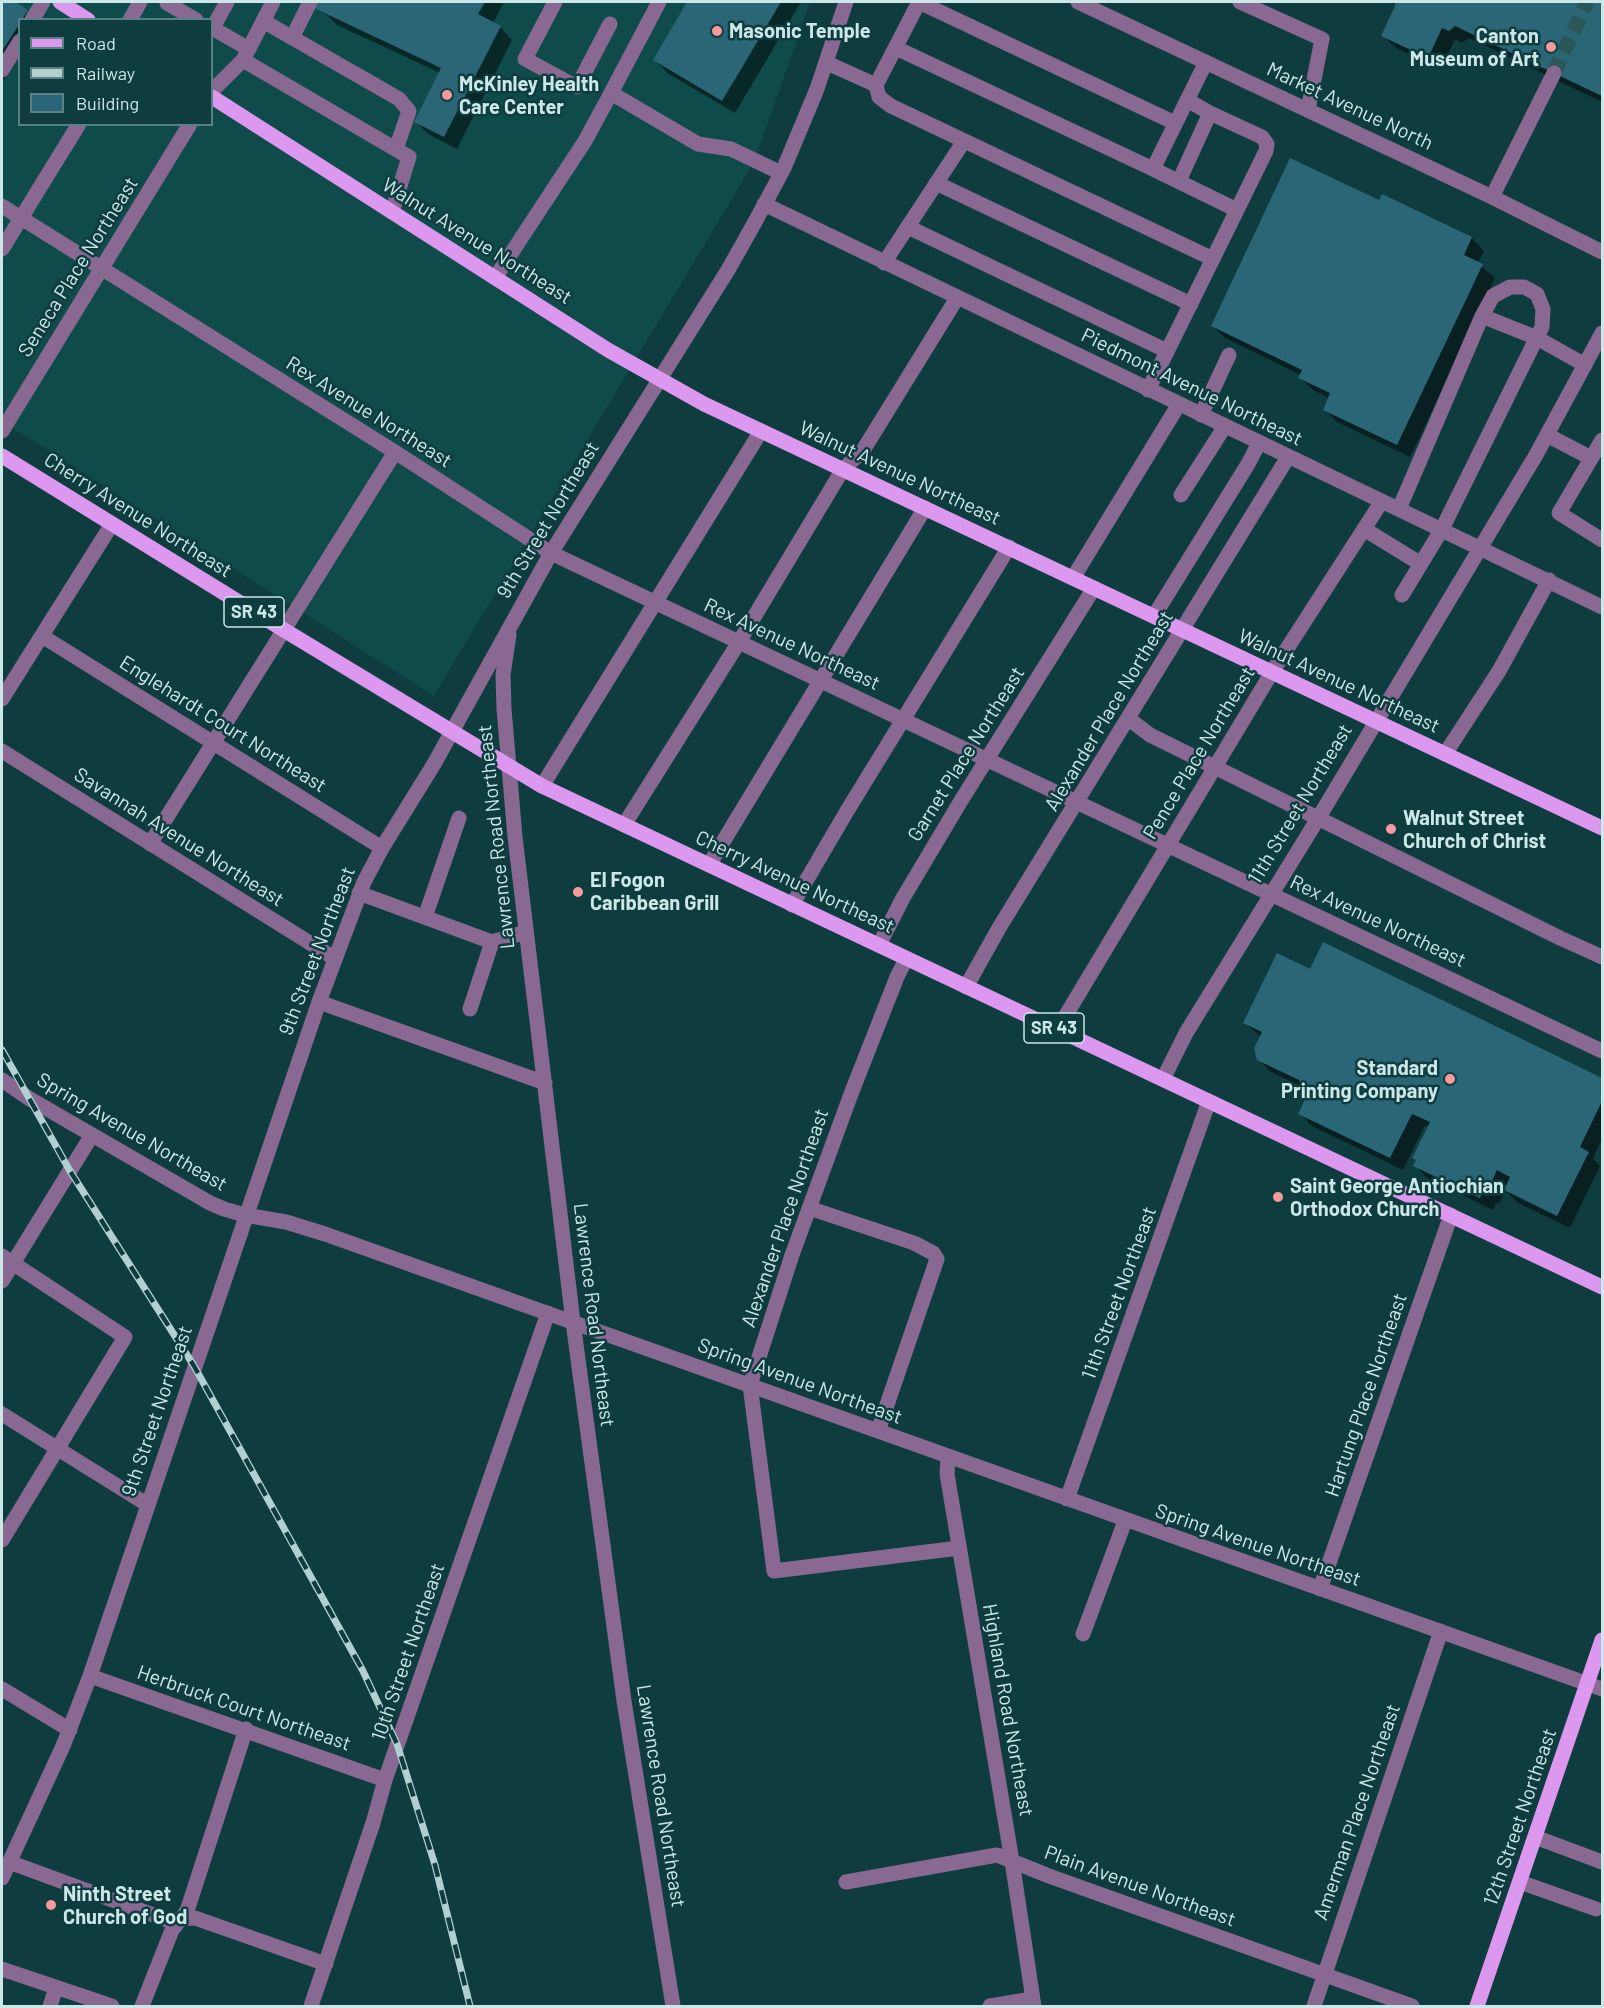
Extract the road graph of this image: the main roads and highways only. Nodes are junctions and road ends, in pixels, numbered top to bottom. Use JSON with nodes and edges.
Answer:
{"nodes":[{"id":1,"x":60,"y":2,"type":"edge"},
{"id":2,"x":85,"y":18,"type":"edge"},
{"id":3,"x":213,"y":98,"type":"edge"},
{"id":4,"x":2,"y":456,"type":"edge"},
{"id":5,"x":1602,"y":828,"type":"edge"},
{"id":6,"x":1602,"y":1287,"type":"edge"},
{"id":7,"x":1602,"y":1640,"type":"edge"},
{"id":8,"x":1477,"y":2007,"type":"edge"}],
"edges":[{"from":1,"to":2,"type":"main road"},
{"from":3,"to":5,"type":"main road","name":"Walnut Avenue Northeast"},
{"from":4,"to":6,"type":"main road","name":"Cherry Avenue Northeast","number":"SR 43"},
{"from":7,"to":8,"type":"main road","name":"12th Street Northeast"}]}
